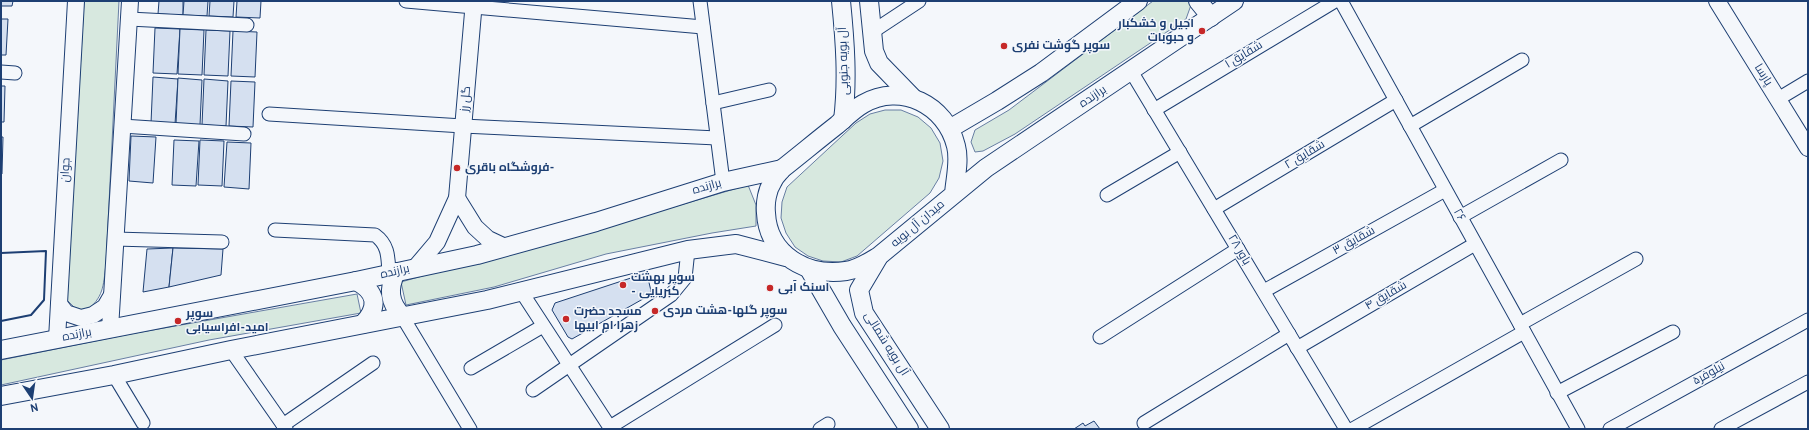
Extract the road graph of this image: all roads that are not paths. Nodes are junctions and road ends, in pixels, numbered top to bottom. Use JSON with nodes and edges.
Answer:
{"nodes":[{"id":1,"x":76,"y":1,"type":"edge"},
{"id":2,"x":130,"y":1,"type":"edge"},
{"id":3,"x":406,"y":1,"type":"edge"},
{"id":4,"x":700,"y":1,"type":"edge"},
{"id":5,"x":841,"y":1,"type":"edge"},
{"id":6,"x":869,"y":1,"type":"edge"},
{"id":7,"x":919,"y":1,"type":"edge"},
{"id":8,"x":1138,"y":1,"type":"edge"},
{"id":9,"x":1198,"y":1,"type":"edge"},
{"id":10,"x":1234,"y":1,"type":"edge"},
{"id":11,"x":1335,"y":1,"type":"edge"},
{"id":12,"x":1341,"y":1,"type":"edge"},
{"id":13,"x":1717,"y":1,"type":"edge"},
{"id":14,"x":474,"y":4,"type":"edge"},
{"id":15,"x":1211,"y":17,"type":"junction"},
{"id":16,"x":129,"y":19,"type":"junction"},
{"id":17,"x":246,"y":25,"type":"dead end"},
{"id":18,"x":703,"y":27,"type":"junction"},
{"id":19,"x":872,"y":32,"type":"junction"},
{"id":20,"x":1522,"y":60,"type":"dead end"},
{"id":21,"x":1131,"y":71,"type":"junction"},
{"id":22,"x":1,"y":72,"type":"edge"},
{"id":23,"x":15,"y":73,"type":"dead end"},
{"id":24,"x":1808,"y":80,"type":"edge"},
{"id":25,"x":769,"y":90,"type":"dead end"},
{"id":26,"x":913,"y":98,"type":"junction"},
{"id":27,"x":1778,"y":99,"type":"junction"},
{"id":28,"x":1396,"y":100,"type":"junction"},
{"id":29,"x":713,"y":103,"type":"junction"},
{"id":30,"x":1154,"y":110,"type":"junction"},
{"id":31,"x":268,"y":114,"type":"dead end"},
{"id":32,"x":843,"y":120,"type":"junction"},
{"id":33,"x":122,"y":126,"type":"junction"},
{"id":34,"x":463,"y":126,"type":"junction"},
{"id":35,"x":1410,"y":126,"type":"junction"},
{"id":36,"x":951,"y":128,"type":"junction"},
{"id":37,"x":244,"y":134,"type":"dead end"},
{"id":38,"x":717,"y":138,"type":"junction"},
{"id":39,"x":1808,"y":148,"type":"edge"},
{"id":40,"x":1180,"y":152,"type":"junction"},
{"id":41,"x":1560,"y":160,"type":"dead end"},
{"id":42,"x":782,"y":169,"type":"junction"},
{"id":43,"x":723,"y":182,"type":"junction"},
{"id":44,"x":1445,"y":190,"type":"junction"},
{"id":45,"x":954,"y":194,"type":"junction"},
{"id":46,"x":1107,"y":195,"type":"dead end"},
{"id":47,"x":457,"y":198,"type":"junction"},
{"id":48,"x":1214,"y":209,"type":"junction"},
{"id":49,"x":1460,"y":218,"type":"junction"},
{"id":50,"x":275,"y":230,"type":"dead end"},
{"id":51,"x":115,"y":239,"type":"junction"},
{"id":52,"x":222,"y":242,"type":"dead end"},
{"id":53,"x":1475,"y":244,"type":"junction"},
{"id":54,"x":505,"y":247,"type":"junction"},
{"id":55,"x":1238,"y":249,"type":"junction"},
{"id":56,"x":688,"y":250,"type":"junction"},
{"id":57,"x":879,"y":256,"type":"junction"},
{"id":58,"x":786,"y":257,"type":"junction"},
{"id":59,"x":1636,"y":259,"type":"dead end"},
{"id":60,"x":415,"y":268,"type":"junction"},
{"id":61,"x":809,"y":269,"type":"junction"},
{"id":62,"x":393,"y":273,"type":"junction"},
{"id":63,"x":356,"y":281,"type":"junction"},
{"id":64,"x":521,"y":291,"type":"junction"},
{"id":65,"x":1264,"y":291,"type":"junction"},
{"id":66,"x":112,"y":295,"type":"junction"},
{"id":67,"x":59,"y":304,"type":"junction"},
{"id":68,"x":402,"y":316,"type":"junction"},
{"id":69,"x":1808,"y":320,"type":"edge"},
{"id":70,"x":363,"y":324,"type":"junction"},
{"id":71,"x":543,"y":326,"type":"junction"},
{"id":72,"x":775,"y":326,"type":"dead end"},
{"id":73,"x":1522,"y":328,"type":"junction"},
{"id":74,"x":110,"y":329,"type":"junction"},
{"id":75,"x":1674,"y":332,"type":"dead end"},
{"id":76,"x":1289,"y":334,"type":"junction"},
{"id":77,"x":1100,"y":337,"type":"dead end"},
{"id":78,"x":57,"y":339,"type":"junction"},
{"id":79,"x":1298,"y":348,"type":"junction"},
{"id":80,"x":1,"y":350,"type":"edge"},
{"id":81,"x":231,"y":350,"type":"junction"},
{"id":82,"x":373,"y":363,"type":"dead end"},
{"id":83,"x":569,"y":365,"type":"junction"},
{"id":84,"x":471,"y":368,"type":"dead end"},
{"id":85,"x":114,"y":375,"type":"junction"},
{"id":86,"x":1808,"y":382,"type":"edge"},
{"id":87,"x":533,"y":390,"type":"dead end"},
{"id":88,"x":1557,"y":393,"type":"junction"},
{"id":89,"x":1,"y":396,"type":"edge"},
{"id":90,"x":143,"y":423,"type":"dead end"},
{"id":91,"x":1144,"y":423,"type":"dead end"},
{"id":92,"x":284,"y":427,"type":"edge"},
{"id":93,"x":611,"y":428,"type":"edge"},
{"id":94,"x":470,"y":429,"type":"edge"},
{"id":95,"x":909,"y":429,"type":"edge"},
{"id":96,"x":940,"y":429,"type":"edge"},
{"id":97,"x":1346,"y":429,"type":"edge"},
{"id":98,"x":1353,"y":429,"type":"edge"},
{"id":99,"x":1578,"y":429,"type":"edge"},
{"id":100,"x":1610,"y":429,"type":"edge"},
{"id":101,"x":1721,"y":429,"type":"edge"}],
"edges":[{"from":1,"to":67,"type":"street","name":"جوان"},
{"from":2,"to":16,"type":"street"},
{"from":3,"to":14,"type":"street"},
{"from":4,"to":18,"type":"street"},
{"from":5,"to":32,"type":"main road","name":"آل بویه جنوبی"},
{"from":6,"to":19,"type":"main road"},
{"from":7,"to":19,"type":"street"},
{"from":8,"to":36,"type":"main road"},
{"from":9,"to":15,"type":"main road"},
{"from":10,"to":15,"type":"main road","name":"برازنده"},
{"from":11,"to":30,"type":"street","name":"شقایق ۱"},
{"from":12,"to":28,"type":"street","name":"۲۶"},
{"from":13,"to":27,"type":"street","name":"پارسا"},
{"from":14,"to":18,"type":"street"},
{"from":14,"to":34,"type":"street","name":"گل رز"},
{"from":15,"to":21,"type":"main road","name":"برازنده"},
{"from":16,"to":17,"type":"street"},
{"from":16,"to":33,"type":"street"},
{"from":18,"to":29,"type":"street"},
{"from":19,"to":26,"type":"main road"},
{"from":20,"to":35,"type":"street"},
{"from":21,"to":30,"type":"street","name":"باور ۲۸"},
{"from":21,"to":45,"type":"main road","name":"برازنده"},
{"from":22,"to":23,"type":"street"},
{"from":24,"to":27,"type":"street"},
{"from":25,"to":29,"type":"street"},
{"from":26,"to":32,"type":"main road","name":"میدان آل بویه"},
{"from":26,"to":36,"type":"main road","name":"میدان آل بویه"},
{"from":27,"to":39,"type":"street","name":"پارسا"},
{"from":28,"to":35,"type":"street","name":"۲۶"},
{"from":28,"to":48,"type":"street","name":"شقایق ۲"},
{"from":29,"to":38,"type":"street"},
{"from":30,"to":40,"type":"street","name":"باور ۲۸"},
{"from":31,"to":34,"type":"street"},
{"from":32,"to":42,"type":"main road","name":"میدان آل بویه"},
{"from":33,"to":37,"type":"street"},
{"from":33,"to":51,"type":"street"},
{"from":34,"to":38,"type":"street"},
{"from":34,"to":47,"type":"street","name":"گل رز"},
{"from":35,"to":44,"type":"street","name":"۲۶"},
{"from":36,"to":45,"type":"main road","name":"میدان آل بویه"},
{"from":38,"to":43,"type":"street"},
{"from":40,"to":46,"type":"street"},
{"from":40,"to":48,"type":"street","name":"باور ۲۸"},
{"from":41,"to":49,"type":"street"},
{"from":42,"to":43,"type":"main road","name":"برازنده"},
{"from":42,"to":58,"type":"main road","name":"میدان آل بویه"},
{"from":43,"to":54,"type":"main road","name":"برازنده"},
{"from":44,"to":49,"type":"street","name":"۲۶"},
{"from":44,"to":65,"type":"street","name":"شقایق ۳"},
{"from":45,"to":57,"type":"main road","name":"میدان آل بویه"},
{"from":47,"to":54,"type":"street"},
{"from":47,"to":60,"type":"street","name":"گل رز"},
{"from":48,"to":55,"type":"street","name":"باور ۲۸"},
{"from":49,"to":53,"type":"street","name":"۲۶"},
{"from":50,"to":62,"type":"street"},
{"from":51,"to":52,"type":"street"},
{"from":51,"to":66,"type":"street"},
{"from":53,"to":73,"type":"street","name":"۲۶"},
{"from":53,"to":79,"type":"street","name":"شقایق ۴"},
{"from":54,"to":60,"type":"main road","name":"برازنده"},
{"from":55,"to":65,"type":"street","name":"باور ۲۸"},
{"from":55,"to":77,"type":"street"},
{"from":56,"to":58,"type":"main road"},
{"from":56,"to":64,"type":"main road"},
{"from":56,"to":83,"type":"street"},
{"from":57,"to":61,"type":"main road","name":"میدان آل بویه"},
{"from":57,"to":96,"type":"main road","name":"آل بویه شمالی"},
{"from":58,"to":61,"type":"main road","name":"میدان آل بویه"},
{"from":59,"to":73,"type":"street"},
{"from":60,"to":62,"type":"main road","name":"برازنده"},
{"from":61,"to":95,"type":"main road"},
{"from":62,"to":63,"type":"main road","name":"برازنده"},
{"from":62,"to":68,"type":"main road"},
{"from":63,"to":70,"type":"main road"},
{"from":63,"to":74,"type":"main road","name":"برازنده"},
{"from":64,"to":68,"type":"main road"},
{"from":64,"to":71,"type":"street"},
{"from":65,"to":76,"type":"street","name":"باور ۲۸"},
{"from":66,"to":67,"type":"street"},
{"from":66,"to":74,"type":"street"},
{"from":67,"to":78,"type":"street","name":"جوان"},
{"from":68,"to":70,"type":"main road"},
{"from":68,"to":94,"type":"street"},
{"from":69,"to":100,"type":"street","name":"نیلوفر۵"},
{"from":70,"to":81,"type":"main road"},
{"from":71,"to":83,"type":"street"},
{"from":71,"to":84,"type":"street"},
{"from":72,"to":93,"type":"street"},
{"from":73,"to":88,"type":"street","name":"۲۶"},
{"from":73,"to":98,"type":"street"},
{"from":74,"to":78,"type":"main road","name":"برازنده"},
{"from":75,"to":88,"type":"street"},
{"from":76,"to":79,"type":"street","name":"باور ۲۸"},
{"from":76,"to":91,"type":"street"},
{"from":78,"to":80,"type":"main road","name":"برازنده"},
{"from":79,"to":97,"type":"street","name":"باور ۲۸"},
{"from":81,"to":85,"type":"main road"},
{"from":81,"to":92,"type":"street"},
{"from":82,"to":92,"type":"street"},
{"from":83,"to":87,"type":"street"},
{"from":83,"to":93,"type":"street"},
{"from":85,"to":89,"type":"main road"},
{"from":85,"to":90,"type":"street"},
{"from":86,"to":101,"type":"street"},
{"from":88,"to":99,"type":"street","name":"۲۶"}]}
